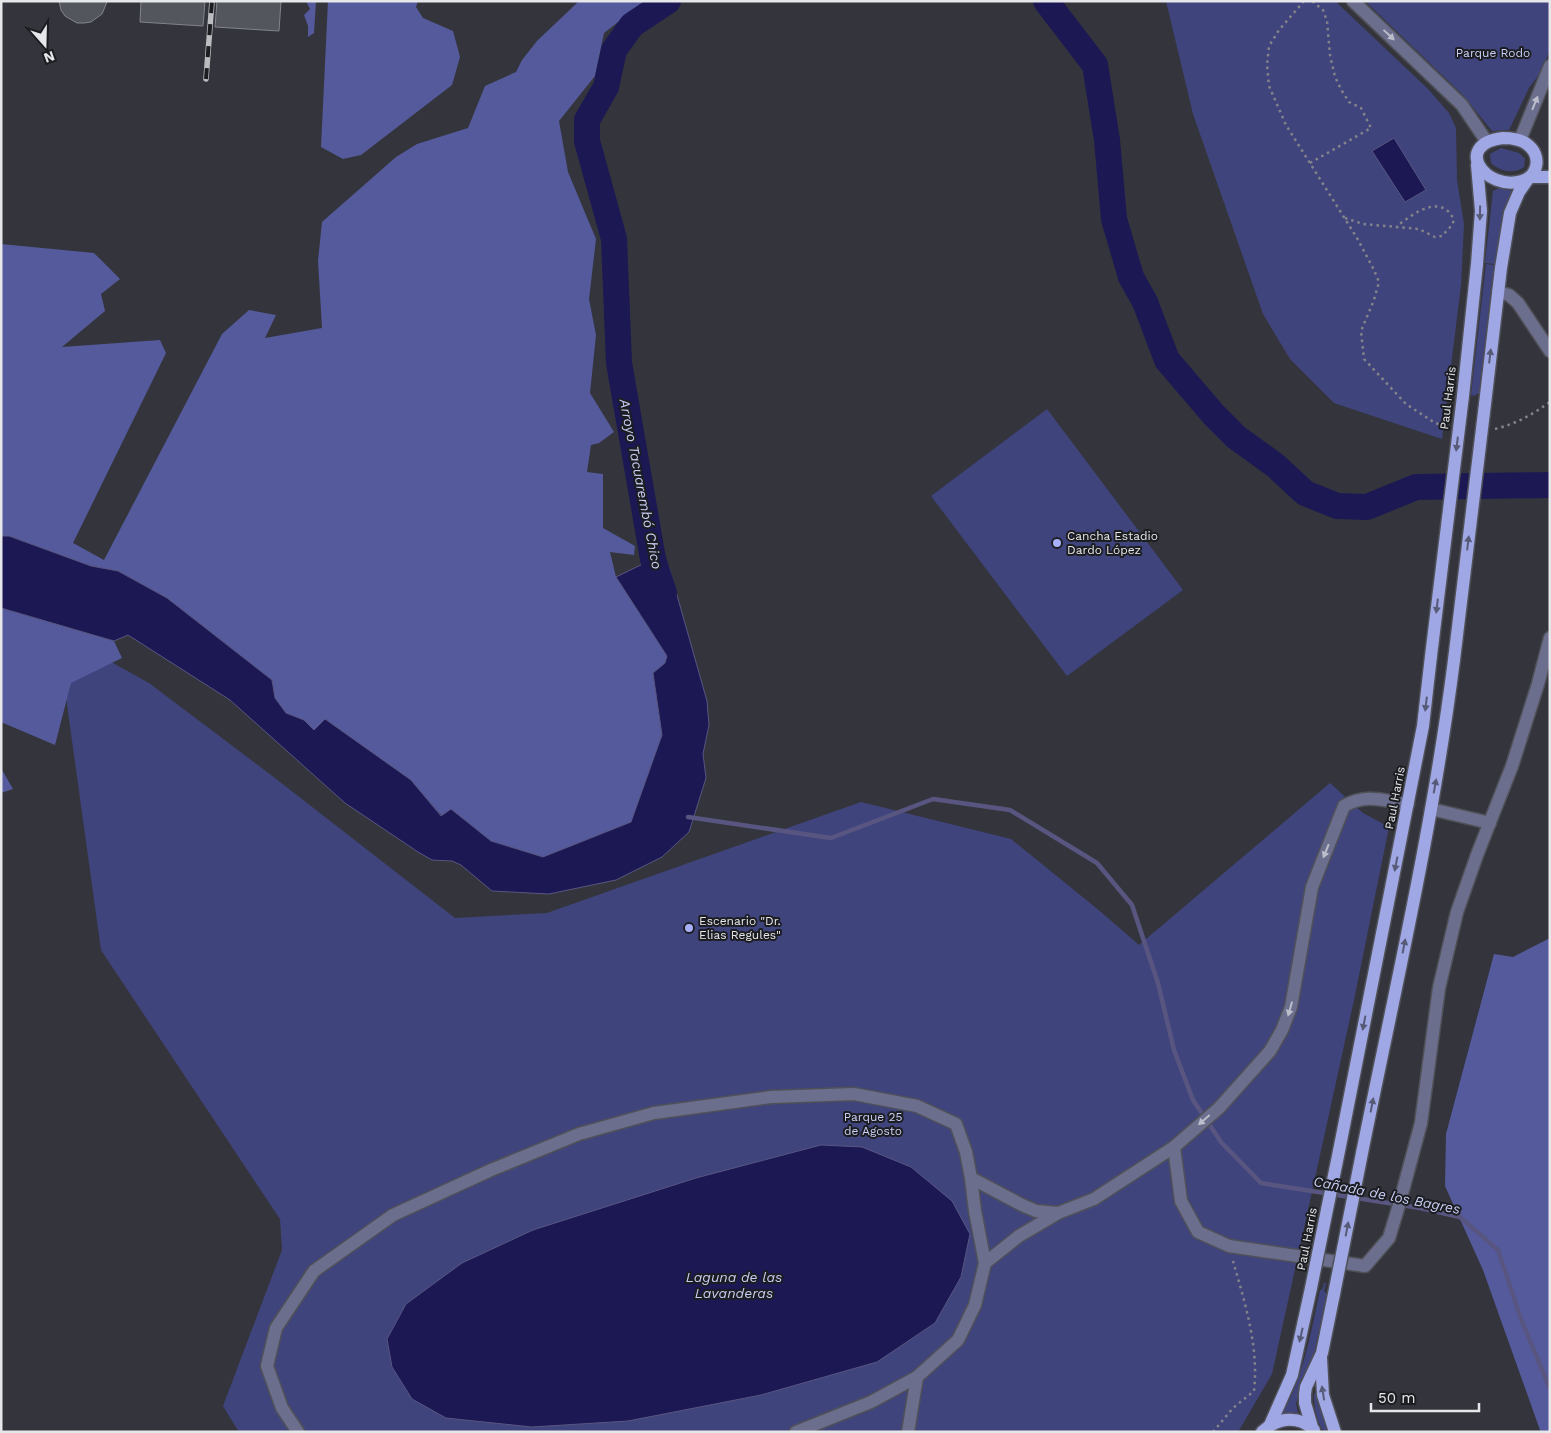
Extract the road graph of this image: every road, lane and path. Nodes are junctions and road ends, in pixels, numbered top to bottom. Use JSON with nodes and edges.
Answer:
{"nodes":[{"id":1,"x":1304,"y":1,"type":"edge"},
{"id":2,"x":1312,"y":1,"type":"edge"},
{"id":3,"x":1353,"y":1,"type":"edge"},
{"id":4,"x":1550,"y":66,"type":"edge"},
{"id":5,"x":1520,"y":140,"type":"junction"},
{"id":6,"x":1487,"y":142,"type":"junction"},
{"id":7,"x":1537,"y":157,"type":"junction"},
{"id":8,"x":1550,"y":158,"type":"edge"},
{"id":9,"x":1310,"y":163,"type":"junction"},
{"id":10,"x":1478,"y":165,"type":"junction"},
{"id":11,"x":1550,"y":177,"type":"edge"},
{"id":12,"x":1530,"y":178,"type":"junction"},
{"id":13,"x":1343,"y":217,"type":"junction"},
{"id":14,"x":1397,"y":226,"type":"junction"},
{"id":15,"x":1498,"y":292,"type":"junction"},
{"id":16,"x":1550,"y":351,"type":"edge"},
{"id":17,"x":1550,"y":402,"type":"edge"},
{"id":18,"x":1452,"y":427,"type":"dead end"},
{"id":19,"x":1490,"y":430,"type":"dead end"},
{"id":20,"x":1550,"y":638,"type":"edge"},
{"id":21,"x":1408,"y":804,"type":"junction"},
{"id":22,"x":1431,"y":809,"type":"junction"},
{"id":23,"x":1490,"y":823,"type":"junction"},
{"id":24,"x":1174,"y":1148,"type":"junction"},
{"id":25,"x":971,"y":1178,"type":"junction"},
{"id":26,"x":1058,"y":1213,"type":"junction"},
{"id":27,"x":1229,"y":1246,"type":"junction"},
{"id":28,"x":985,"y":1263,"type":"junction"},
{"id":29,"x":1322,"y":1353,"type":"junction"},
{"id":30,"x":917,"y":1377,"type":"junction"},
{"id":31,"x":1266,"y":1428,"type":"edge"},
{"id":32,"x":1314,"y":1430,"type":"edge"},
{"id":33,"x":298,"y":1432,"type":"edge"},
{"id":34,"x":796,"y":1432,"type":"edge"},
{"id":35,"x":908,"y":1432,"type":"edge"},
{"id":36,"x":1213,"y":1432,"type":"edge"},
{"id":37,"x":1335,"y":1432,"type":"edge"}],
"edges":[{"from":1,"to":9,"type":"path"},
{"from":2,"to":9,"type":"path"},
{"from":3,"to":6,"type":"street","one_way":true},
{"from":5,"to":4,"type":"street","one_way":true},
{"from":5,"to":6,"type":"main road"},
{"from":5,"to":7,"type":"main road"},
{"from":6,"to":10,"type":"main road"},
{"from":7,"to":8,"type":"main road"},
{"from":7,"to":12,"type":"main road"},
{"from":9,"to":13,"type":"path"},
{"from":10,"to":12,"type":"main road"},
{"from":10,"to":21,"type":"main road","name":"Paul Harris","one_way":true,"bridge":true},
{"from":11,"to":12,"type":"main road"},
{"from":12,"to":15,"type":"main road"},
{"from":13,"to":14,"type":"path"},
{"from":13,"to":18,"type":"path"},
{"from":14,"to":14,"type":"path"},
{"from":15,"to":16,"type":"street"},
{"from":22,"to":15,"type":"main road","one_way":true,"bridge":true},
{"from":17,"to":19,"type":"path"},
{"from":20,"to":23,"type":"street"},
{"from":21,"to":22,"type":"main road"},
{"from":21,"to":24,"type":"street","one_way":true},
{"from":21,"to":31,"type":"main road","name":"Paul Harris","one_way":true,"bridge":true},
{"from":22,"to":23,"type":"street"},
{"from":29,"to":22,"type":"main road","one_way":true,"bridge":true},
{"from":23,"to":27,"type":"street"},
{"from":24,"to":26,"type":"street"},
{"from":24,"to":27,"type":"street"},
{"from":25,"to":26,"type":"street"},
{"from":25,"to":28,"type":"street"},
{"from":25,"to":33,"type":"street"},
{"from":26,"to":28,"type":"street"},
{"from":27,"to":36,"type":"path"},
{"from":28,"to":30,"type":"street"},
{"from":29,"to":32,"type":"main road"},
{"from":37,"to":29,"type":"main road","one_way":true},
{"from":30,"to":34,"type":"street"},
{"from":30,"to":35,"type":"street"},
{"from":31,"to":32,"type":"main road"}]}
